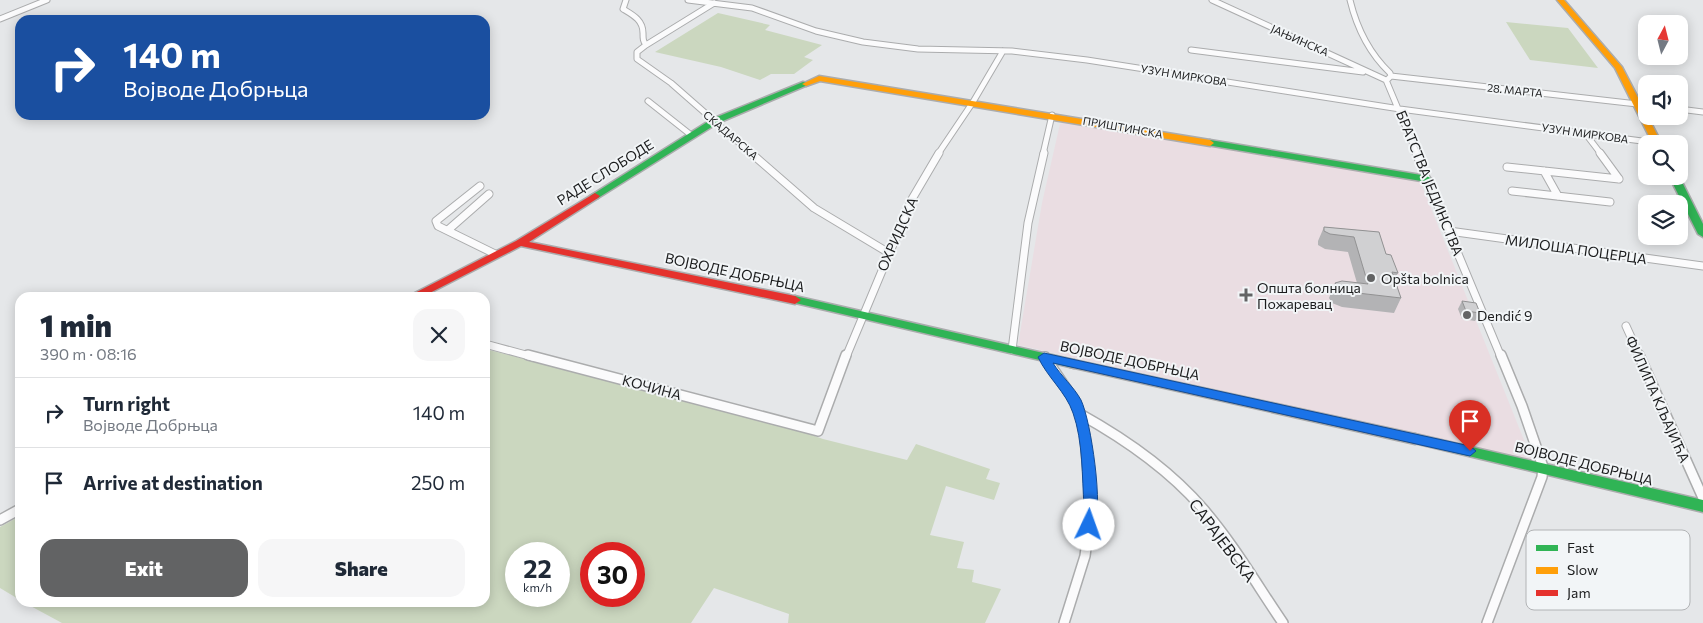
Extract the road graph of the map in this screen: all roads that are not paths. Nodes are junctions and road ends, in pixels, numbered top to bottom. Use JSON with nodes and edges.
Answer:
{"nodes":[{"id":1,"x":47,"y":0,"type":"edge"},
{"id":2,"x":626,"y":0,"type":"edge"},
{"id":3,"x":688,"y":0,"type":"edge"},
{"id":4,"x":1212,"y":0,"type":"edge"},
{"id":5,"x":1350,"y":0,"type":"edge"},
{"id":6,"x":1560,"y":0,"type":"edge"},
{"id":7,"x":714,"y":3,"type":"junction"},
{"id":8,"x":0,"y":18,"type":"edge"},
{"id":9,"x":646,"y":45,"type":"junction"},
{"id":10,"x":1192,"y":50,"type":"dead end"},
{"id":11,"x":1003,"y":51,"type":"junction"},
{"id":12,"x":1369,"y":71,"type":"junction"},
{"id":13,"x":820,"y":78,"type":"joint"},
{"id":14,"x":1389,"y":78,"type":"junction"},
{"id":15,"x":1638,"y":97,"type":"edge"},
{"id":16,"x":648,"y":101,"type":"dead end"},
{"id":17,"x":973,"y":102,"type":"junction"},
{"id":18,"x":1638,"y":103,"type":"edge"},
{"id":19,"x":1400,"y":109,"type":"junction"},
{"id":20,"x":1688,"y":110,"type":"edge"},
{"id":21,"x":1703,"y":112,"type":"edge"},
{"id":22,"x":1052,"y":115,"type":"junction"},
{"id":23,"x":715,"y":121,"type":"junction"},
{"id":24,"x":1586,"y":134,"type":"junction"},
{"id":25,"x":691,"y":135,"type":"junction"},
{"id":26,"x":1638,"y":141,"type":"edge"},
{"id":27,"x":1507,"y":167,"type":"dead end"},
{"id":28,"x":1544,"y":171,"type":"junction"},
{"id":29,"x":1427,"y":178,"type":"junction"},
{"id":30,"x":1678,"y":185,"type":"edge"},
{"id":31,"x":480,"y":186,"type":"dead end"},
{"id":32,"x":1512,"y":191,"type":"dead end"},
{"id":33,"x":489,"y":194,"type":"dead end"},
{"id":34,"x":1558,"y":196,"type":"junction"},
{"id":35,"x":1610,"y":202,"type":"dead end"},
{"id":36,"x":448,"y":230,"type":"junction"},
{"id":37,"x":1449,"y":231,"type":"junction"},
{"id":38,"x":1703,"y":234,"type":"edge"},
{"id":39,"x":520,"y":242,"type":"junction"},
{"id":40,"x":889,"y":253,"type":"junction"},
{"id":41,"x":495,"y":254,"type":"junction"},
{"id":42,"x":1703,"y":266,"type":"edge"},
{"id":43,"x":422,"y":292,"type":"edge"},
{"id":44,"x":862,"y":314,"type":"junction"},
{"id":45,"x":1626,"y":326,"type":"dead end"},
{"id":46,"x":490,"y":345,"type":"edge"},
{"id":47,"x":1012,"y":350,"type":"junction"},
{"id":48,"x":1044,"y":357,"type":"junction"},
{"id":49,"x":1080,"y":414,"type":"junction"},
{"id":50,"x":818,"y":430,"type":"joint"},
{"id":51,"x":1543,"y":468,"type":"junction"},
{"id":52,"x":1703,"y":498,"type":"edge"},
{"id":53,"x":1703,"y":506,"type":"edge"},
{"id":54,"x":15,"y":512,"type":"edge"},
{"id":55,"x":0,"y":520,"type":"edge"},
{"id":56,"x":1064,"y":623,"type":"edge"},
{"id":57,"x":1283,"y":623,"type":"edge"},
{"id":58,"x":1487,"y":623,"type":"edge"}],
"edges":[{"from":1,"to":8,"type":"street"},
{"from":2,"to":9,"type":"street","name":"СКАДАРСКА"},
{"from":3,"to":7,"type":"street","name":"УЗУН МИРКОВА"},
{"from":4,"to":12,"type":"street","name":"ЈАЊИНСКА"},
{"from":5,"to":14,"type":"street","name":"БРАТСТВА ЈЕДИНСТВА"},
{"from":6,"to":15,"type":"street"},
{"from":7,"to":9,"type":"street"},
{"from":7,"to":11,"type":"street","name":"УЗУН МИРКОВА"},
{"from":9,"to":23,"type":"street","name":"СКАДАРСКА"},
{"from":10,"to":12,"type":"street"},
{"from":11,"to":17,"type":"street","name":"ОХРИДСКА"},
{"from":11,"to":19,"type":"street","name":"УЗУН МИРКОВА"},
{"from":12,"to":14,"type":"street","name":"ЈАЊИНСКА"},
{"from":13,"to":17,"type":"street","name":"ПРИШТИНСКА"},
{"from":13,"to":23,"type":"street","name":"РАДЕ СЛОБОДЕ"},
{"from":14,"to":18,"type":"street","name":"28. МАРТА"},
{"from":14,"to":19,"type":"street","name":"БРАТСТВА ЈЕДИНСТВА"},
{"from":16,"to":25,"type":"street"},
{"from":17,"to":22,"type":"street","name":"ПРИШТИНСКА"},
{"from":17,"to":40,"type":"street","name":"ОХРИДСКА"},
{"from":19,"to":24,"type":"street","name":"УЗУН МИРКОВА"},
{"from":19,"to":29,"type":"street","name":"БРАТСТВА ЈЕДИНСТВА"},
{"from":20,"to":21,"type":"street"},
{"from":22,"to":29,"type":"street","name":"ПРИШТИНСКА"},
{"from":22,"to":47,"type":"street"},
{"from":23,"to":25,"type":"street","name":"РАДЕ СЛОБОДЕ"},
{"from":23,"to":40,"type":"street","name":"СКАДАРСКА"},
{"from":24,"to":26,"type":"street","name":"УЗУН МИРКОВА"},
{"from":24,"to":28,"type":"street"},
{"from":25,"to":39,"type":"street","name":"РАДЕ СЛОБОДЕ"},
{"from":27,"to":28,"type":"street"},
{"from":28,"to":34,"type":"street"},
{"from":29,"to":37,"type":"street","name":"БРАТСТВА ЈЕДИНСТВА"},
{"from":30,"to":38,"type":"street"},
{"from":31,"to":36,"type":"street"},
{"from":32,"to":34,"type":"street"},
{"from":33,"to":36,"type":"street"},
{"from":34,"to":35,"type":"street"},
{"from":36,"to":41,"type":"street"},
{"from":37,"to":42,"type":"street","name":"МИЛОША ПОЦЕРЦА"},
{"from":37,"to":51,"type":"street","name":"БРАТСТВА ЈЕДИНСТВА"},
{"from":39,"to":41,"type":"street","name":"РАДЕ СЛОБОДЕ"},
{"from":39,"to":44,"type":"street","name":"ВОЈВОДЕ ДОБРЊЦА"},
{"from":40,"to":44,"type":"street","name":"ОХРИДСКА"},
{"from":41,"to":43,"type":"street","name":"РАДЕ СЛОБОДЕ"},
{"from":44,"to":47,"type":"street","name":"ВОЈВОДЕ ДОБРЊЦА"},
{"from":44,"to":50,"type":"street","name":"ОХРИДСКА"},
{"from":45,"to":52,"type":"street","name":"ФИЛИПА КЉАЈИЋА"},
{"from":46,"to":50,"type":"street","name":"КОЧИНА"},
{"from":47,"to":48,"type":"street","name":"ВОЈВОДЕ ДОБРЊЦА"},
{"from":48,"to":49,"type":"street"},
{"from":48,"to":51,"type":"street","name":"ВОЈВОДЕ ДОБРЊЦА"},
{"from":49,"to":56,"type":"street"},
{"from":49,"to":57,"type":"street","name":"САРАЈЕВСКА"},
{"from":51,"to":53,"type":"street","name":"ВОЈВОДЕ ДОБРЊЦА"},
{"from":51,"to":58,"type":"street"},
{"from":54,"to":55,"type":"street"}]}
